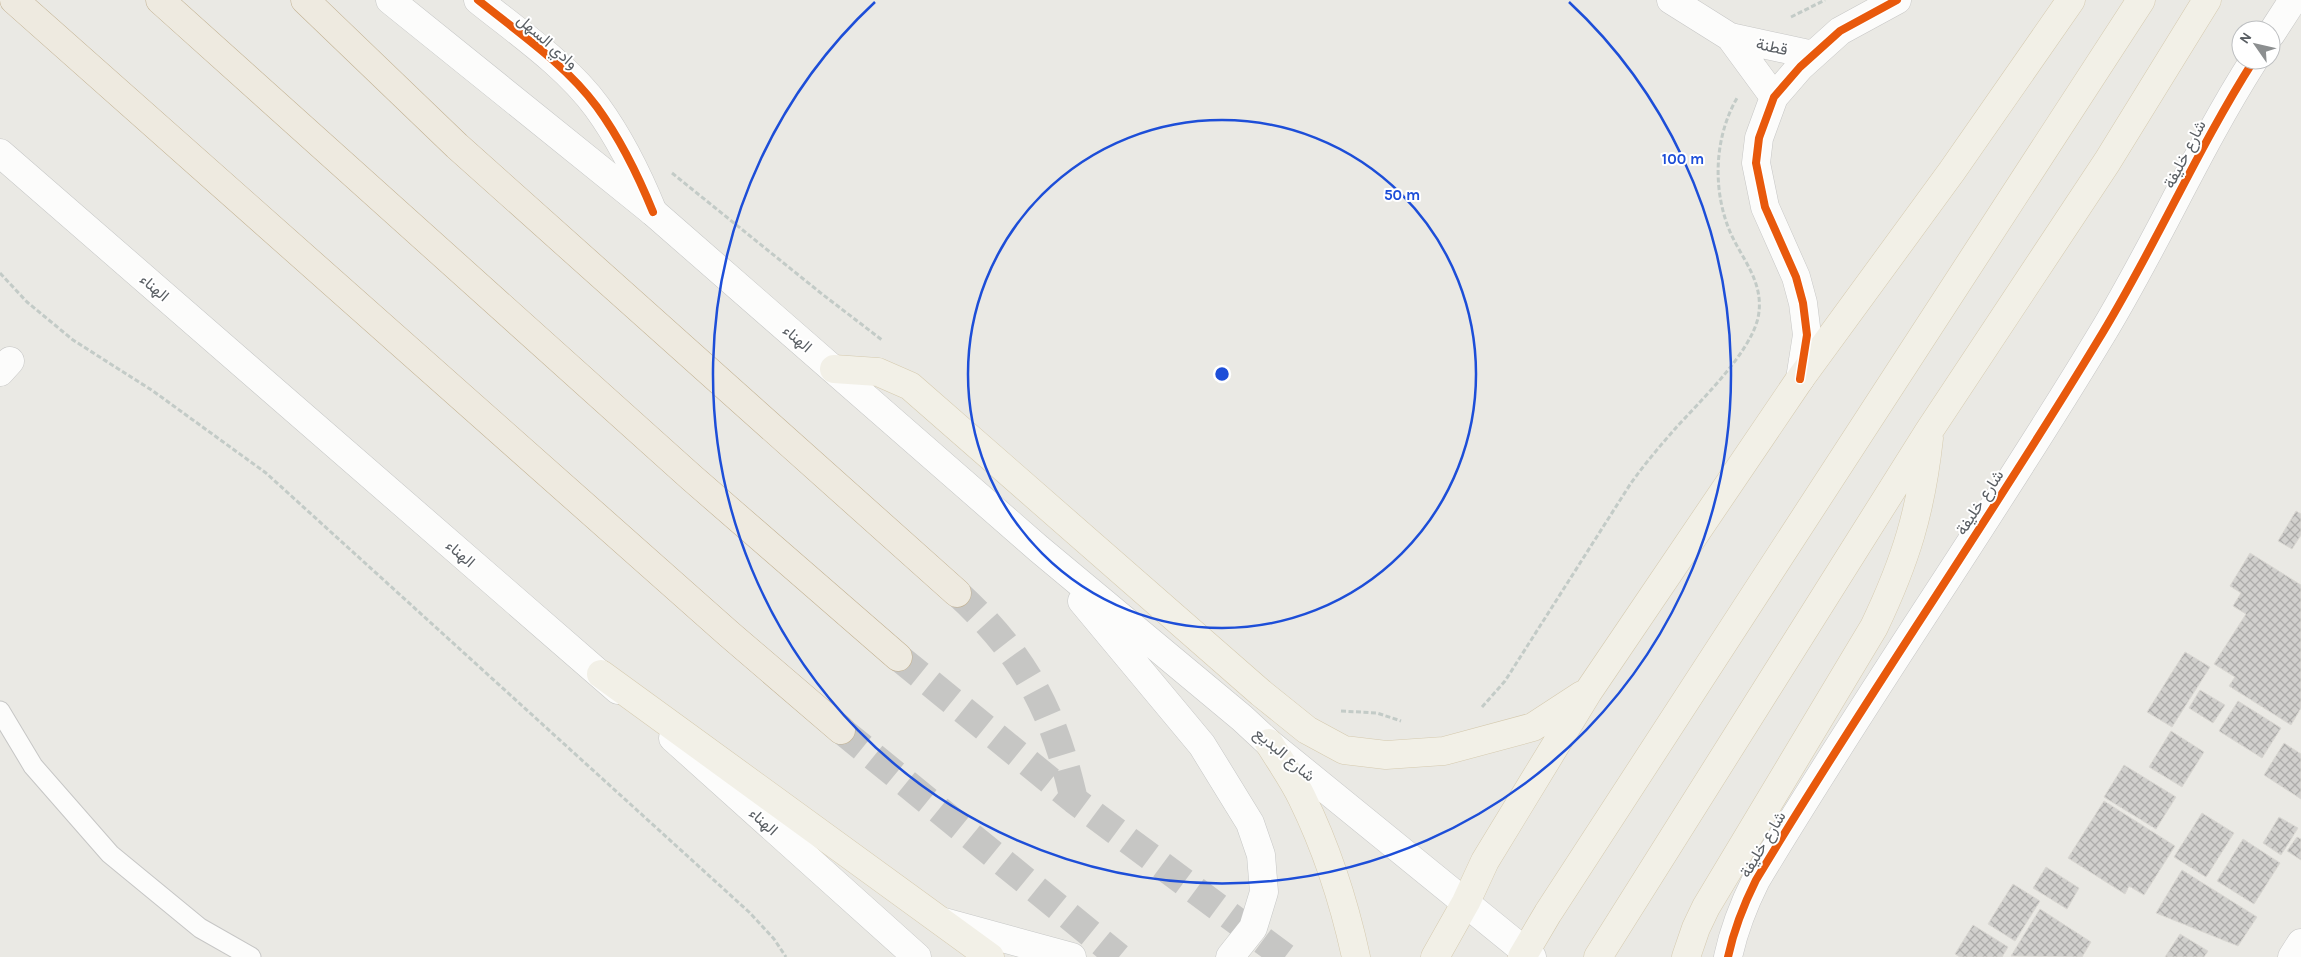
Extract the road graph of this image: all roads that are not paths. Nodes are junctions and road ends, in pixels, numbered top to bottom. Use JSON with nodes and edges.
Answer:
{"nodes":[{"id":1,"x":14,"y":0,"type":"edge"},
{"id":2,"x":160,"y":0,"type":"edge"},
{"id":3,"x":305,"y":0,"type":"edge"},
{"id":4,"x":390,"y":0,"type":"edge"},
{"id":5,"x":478,"y":0,"type":"edge"},
{"id":6,"x":1671,"y":0,"type":"edge"},
{"id":7,"x":1897,"y":0,"type":"edge"},
{"id":8,"x":2071,"y":0,"type":"edge"},
{"id":9,"x":2141,"y":0,"type":"edge"},
{"id":10,"x":2207,"y":0,"type":"edge"},
{"id":11,"x":2293,"y":0,"type":"edge"},
{"id":12,"x":2280,"y":20,"type":"edge"},
{"id":13,"x":1759,"y":55,"type":"junction"},
{"id":14,"x":1813,"y":55,"type":"junction"},
{"id":15,"x":2248,"y":70,"type":"edge"},
{"id":16,"x":1774,"y":97,"type":"junction"},
{"id":17,"x":3,"y":157,"type":"edge"},
{"id":18,"x":653,"y":212,"type":"junction"},
{"id":19,"x":834,"y":369,"type":"junction"},
{"id":20,"x":1800,"y":379,"type":"junction"},
{"id":21,"x":1929,"y":431,"type":"junction"},
{"id":22,"x":1039,"y":549,"type":"junction"},
{"id":23,"x":957,"y":593,"type":"tunnel mouth"},
{"id":24,"x":898,"y":658,"type":"tunnel mouth"},
{"id":25,"x":601,"y":674,"type":"junction"},
{"id":26,"x":1588,"y":692,"type":"junction"},
{"id":27,"x":0,"y":711,"type":"edge"},
{"id":28,"x":841,"y":730,"type":"tunnel mouth"},
{"id":29,"x":1269,"y":743,"type":"junction"},
{"id":30,"x":1466,"y":902,"type":"junction"},
{"id":31,"x":944,"y":922,"type":"junction"},
{"id":32,"x":2301,"y":943,"type":"edge"},
{"id":33,"x":1526,"y":955,"type":"edge"},
{"id":34,"x":251,"y":957,"type":"edge"},
{"id":35,"x":917,"y":957,"type":"edge"},
{"id":36,"x":990,"y":957,"type":"edge"},
{"id":37,"x":1072,"y":957,"type":"edge"},
{"id":38,"x":1230,"y":957,"type":"edge"},
{"id":39,"x":1356,"y":957,"type":"edge"},
{"id":40,"x":1435,"y":957,"type":"edge"},
{"id":41,"x":1598,"y":957,"type":"edge"},
{"id":42,"x":1686,"y":957,"type":"edge"},
{"id":43,"x":1728,"y":957,"type":"edge"},
{"id":44,"x":2292,"y":957,"type":"edge"}],
"edges":[{"from":1,"to":28,"type":"highway"},
{"from":2,"to":24,"type":"highway"},
{"from":3,"to":23,"type":"highway"},
{"from":4,"to":18,"type":"main road","name":"الهناء"},
{"from":5,"to":18,"type":"main road","name":"وادي السهل"},
{"from":6,"to":13,"type":"main road","name":"قطنة"},
{"from":7,"to":14,"type":"main road"},
{"from":8,"to":20,"type":"main road"},
{"from":9,"to":33,"type":"main road"},
{"from":10,"to":21,"type":"main road"},
{"from":11,"to":12,"type":"main road"},
{"from":13,"to":14,"type":"main road","name":"قطنة"},
{"from":13,"to":16,"type":"main road","name":"قطنة"},
{"from":14,"to":16,"type":"main road"},
{"from":15,"to":43,"type":"main road","name":"شارع خليفة"},
{"from":16,"to":20,"type":"main road"},
{"from":17,"to":25,"type":"main road","name":"الهناء"},
{"from":18,"to":19,"type":"main road","name":"الهناء"},
{"from":19,"to":22,"type":"main road","name":"الهناء"},
{"from":19,"to":26,"type":"main road"},
{"from":20,"to":26,"type":"main road"},
{"from":21,"to":41,"type":"main road"},
{"from":21,"to":42,"type":"main road"},
{"from":22,"to":29,"type":"main road","name":"شارع البديع"},
{"from":22,"to":38,"type":"main road"},
{"from":25,"to":31,"type":"main road"},
{"from":25,"to":35,"type":"main road","name":"الهناء"},
{"from":26,"to":30,"type":"main road"},
{"from":27,"to":34,"type":"lane"},
{"from":29,"to":30,"type":"main road","name":"شارع البديع"},
{"from":29,"to":39,"type":"main road"},
{"from":30,"to":33,"type":"main road","name":"شارع البديع"},
{"from":30,"to":40,"type":"main road"},
{"from":31,"to":36,"type":"main road"},
{"from":31,"to":37,"type":"main road"},
{"from":32,"to":44,"type":"main road"}]}
